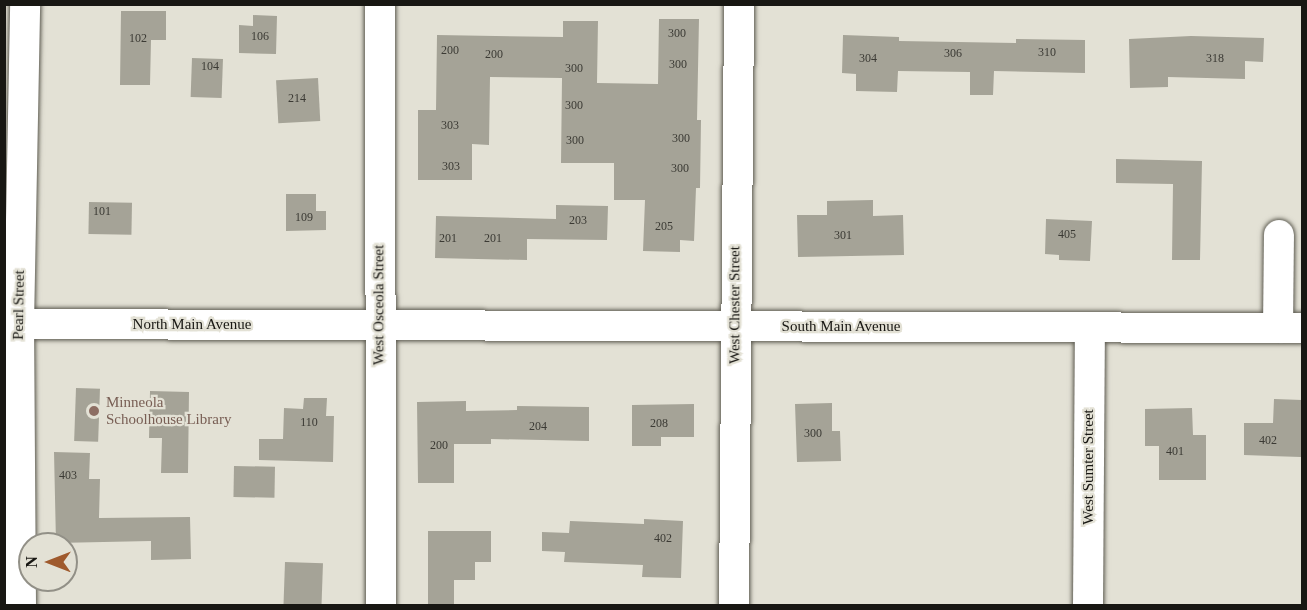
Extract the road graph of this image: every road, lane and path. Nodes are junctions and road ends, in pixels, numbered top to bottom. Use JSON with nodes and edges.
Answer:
{"nodes":[{"id":1,"x":25,"y":4,"type":"edge"},
{"id":2,"x":380,"y":4,"type":"edge"},
{"id":3,"x":740,"y":4,"type":"edge"},
{"id":4,"x":1279,"y":235,"type":"dead end"},
{"id":5,"x":12,"y":325,"type":"edge"},
{"id":6,"x":379,"y":326,"type":"junction"},
{"id":7,"x":736,"y":327,"type":"junction"},
{"id":8,"x":1090,"y":328,"type":"junction"},
{"id":9,"x":1290,"y":328,"type":"edge"},
{"id":10,"x":21,"y":606,"type":"edge"},
{"id":11,"x":381,"y":606,"type":"edge"},
{"id":12,"x":734,"y":606,"type":"edge"},
{"id":13,"x":1088,"y":606,"type":"edge"}],
"edges":[{"from":1,"to":5,"type":"street","name":"Pearl Street"},
{"from":2,"to":6,"type":"street","name":"West Osceola Street"},
{"from":3,"to":7,"type":"street","name":"West Chester Street"},
{"from":4,"to":9,"type":"street"},
{"from":5,"to":6,"type":"street","name":"North Main Avenue"},
{"from":5,"to":10,"type":"street","name":"Pearl Street"},
{"from":6,"to":7,"type":"street","name":"South Main Avenue"},
{"from":6,"to":11,"type":"street","name":"West Osceola Street"},
{"from":7,"to":8,"type":"street","name":"South Main Avenue"},
{"from":7,"to":12,"type":"street","name":"West Chester Street"},
{"from":8,"to":9,"type":"street","name":"South Main Avenue"},
{"from":8,"to":13,"type":"street","name":"West Sumter Street"}]}
